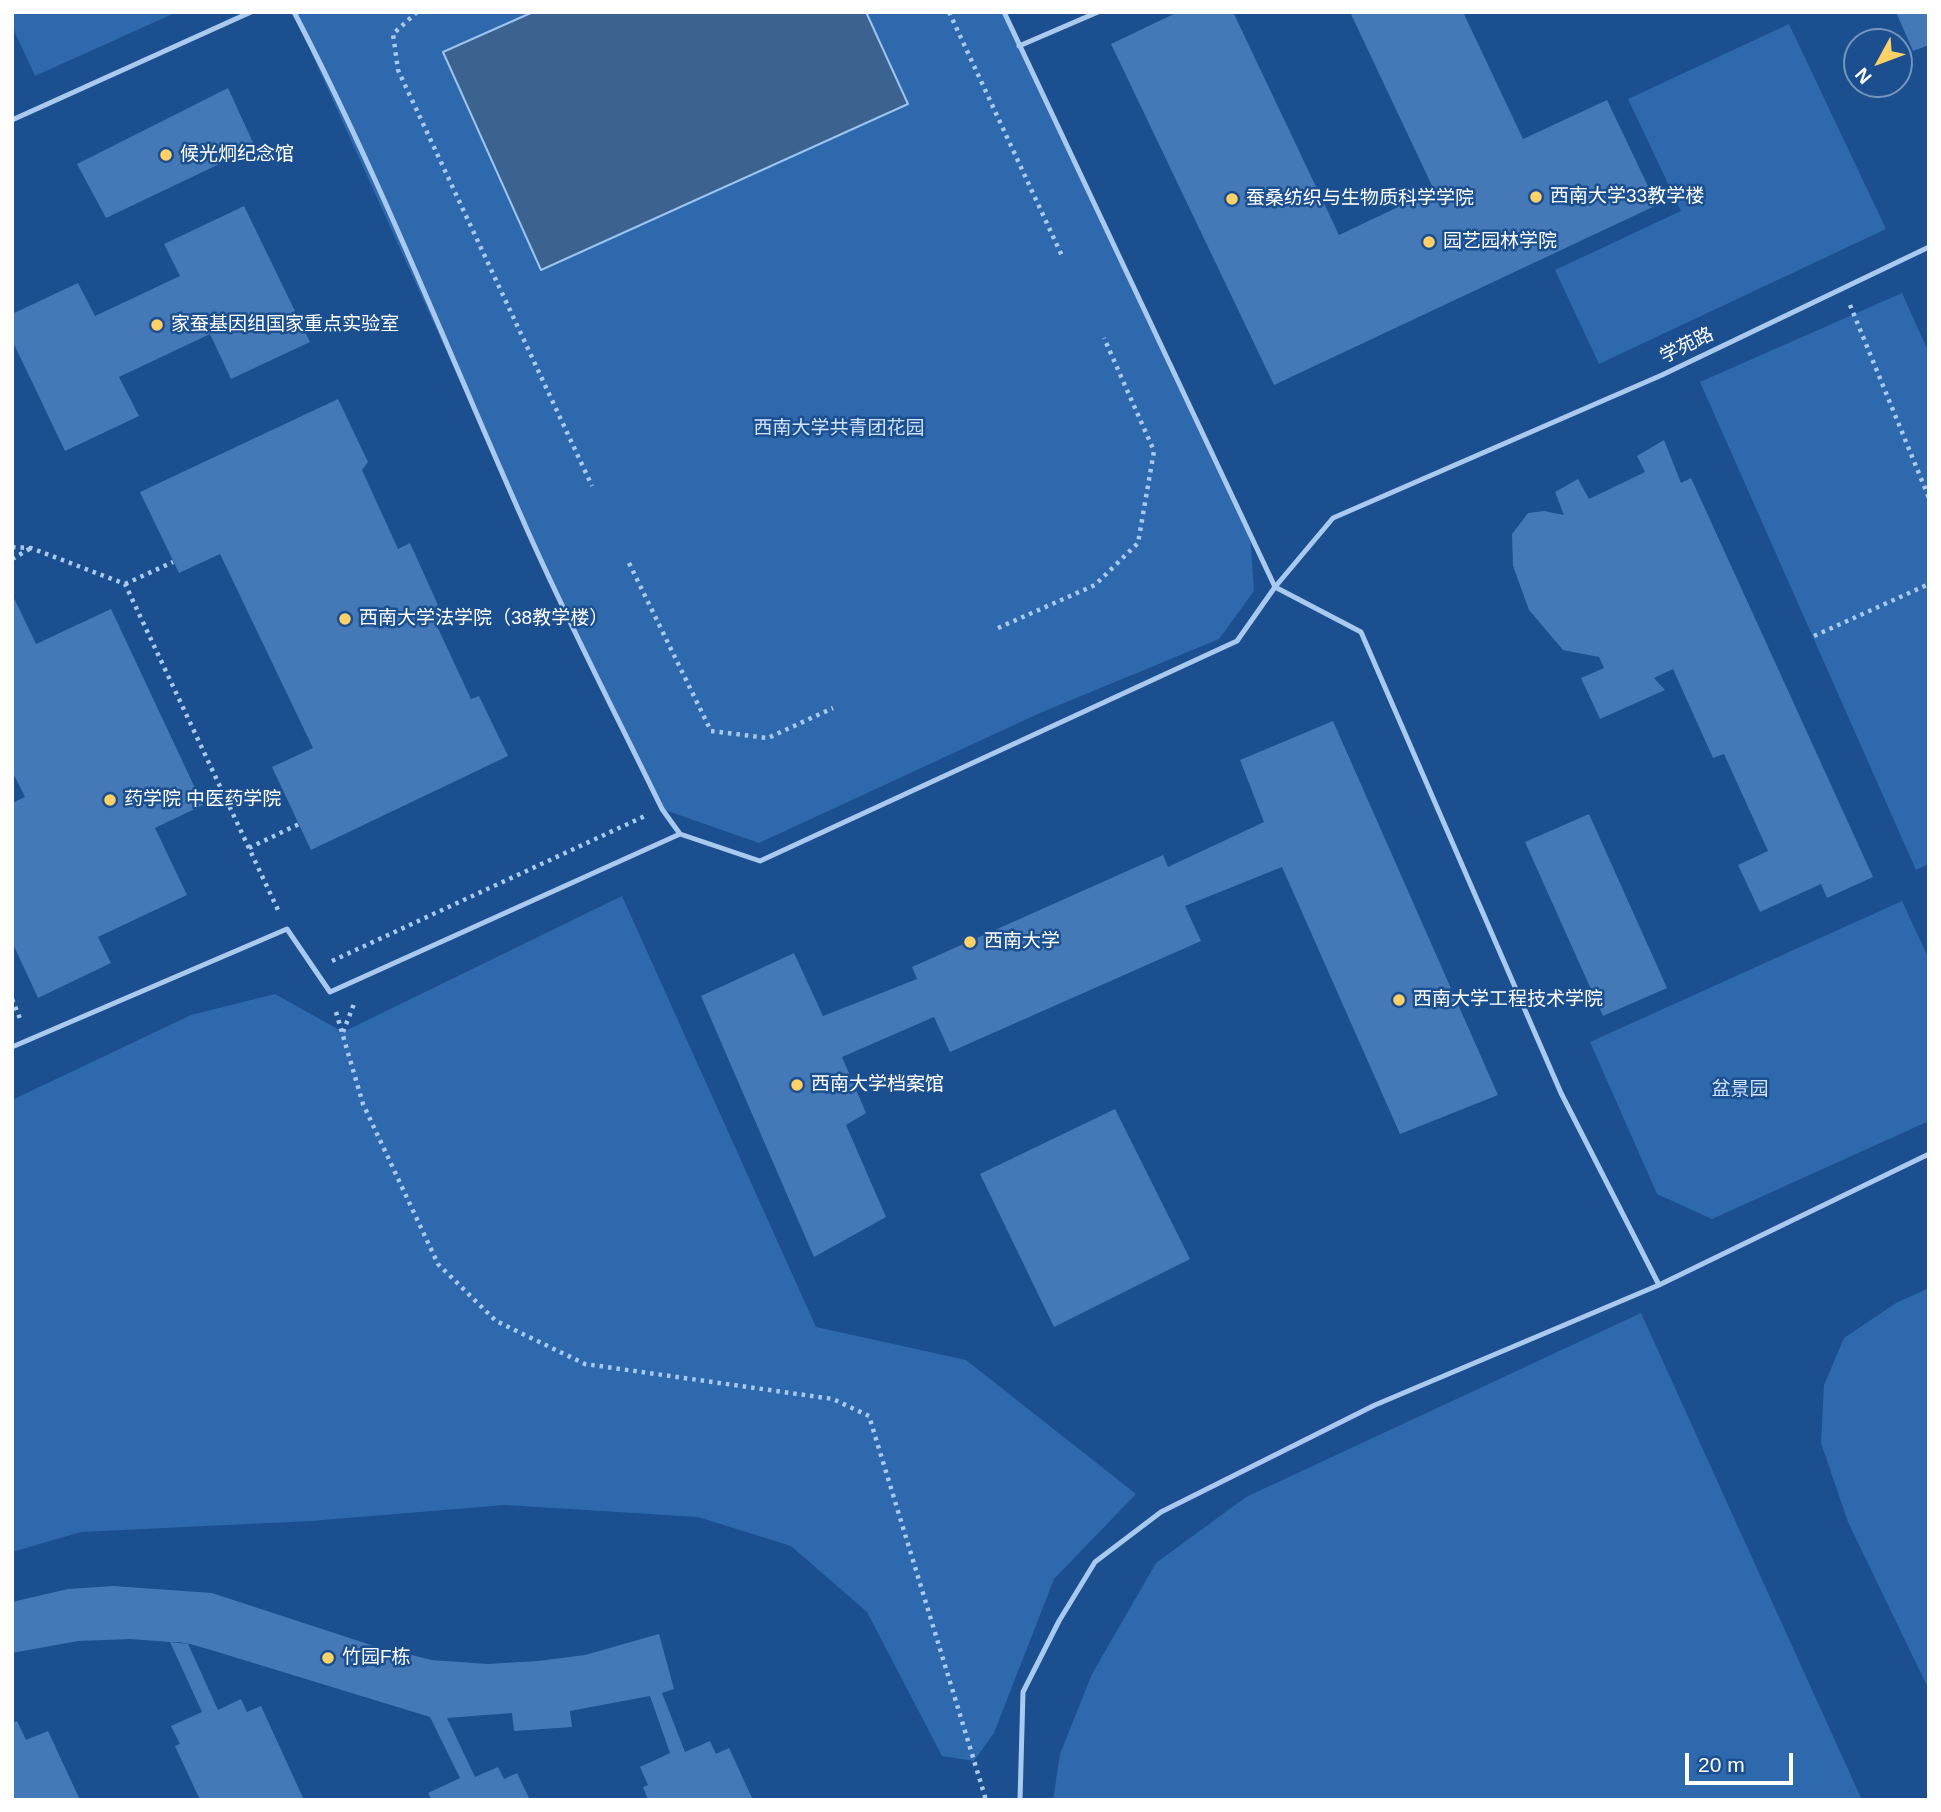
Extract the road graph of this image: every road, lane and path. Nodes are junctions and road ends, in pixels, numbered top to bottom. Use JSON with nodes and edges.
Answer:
{"nodes":[{"id":1,"x":251,"y":12,"type":"edge"},
{"id":2,"x":295,"y":12,"type":"edge"},
{"id":3,"x":417,"y":12,"type":"edge"},
{"id":4,"x":949,"y":12,"type":"edge"},
{"id":5,"x":1004,"y":12,"type":"edge"},
{"id":6,"x":1098,"y":12,"type":"edge"},
{"id":7,"x":1019,"y":46,"type":"junction"},
{"id":8,"x":12,"y":120,"type":"edge"},
{"id":9,"x":1929,"y":247,"type":"edge"},
{"id":10,"x":1063,"y":258,"type":"dead end"},
{"id":11,"x":1843,"y":288,"type":"junction"},
{"id":12,"x":1104,"y":338,"type":"dead end"},
{"id":13,"x":593,"y":486,"type":"dead end"},
{"id":14,"x":1929,"y":498,"type":"edge"},
{"id":15,"x":12,"y":547,"type":"edge"},
{"id":16,"x":32,"y":548,"type":"junction"},
{"id":17,"x":12,"y":559,"type":"edge"},
{"id":18,"x":173,"y":562,"type":"dead end"},
{"id":19,"x":629,"y":563,"type":"dead end"},
{"id":20,"x":125,"y":584,"type":"junction"},
{"id":21,"x":1929,"y":584,"type":"edge"},
{"id":22,"x":1275,"y":587,"type":"junction"},
{"id":23,"x":998,"y":628,"type":"dead end"},
{"id":24,"x":1814,"y":636,"type":"dead end"},
{"id":25,"x":833,"y":708,"type":"dead end"},
{"id":26,"x":662,"y":809,"type":"junction"},
{"id":27,"x":299,"y":824,"type":"dead end"},
{"id":28,"x":680,"y":834,"type":"junction"},
{"id":29,"x":249,"y":848,"type":"junction"},
{"id":30,"x":287,"y":929,"type":"junction"},
{"id":31,"x":314,"y":969,"type":"junction"},
{"id":32,"x":330,"y":992,"type":"junction"},
{"id":33,"x":12,"y":1047,"type":"edge"},
{"id":34,"x":1929,"y":1154,"type":"edge"},
{"id":35,"x":1658,"y":1285,"type":"junction"},
{"id":36,"x":986,"y":1800,"type":"edge"},
{"id":37,"x":1020,"y":1800,"type":"edge"}],
"edges":[{"from":1,"to":8,"type":"lane"},
{"from":2,"to":26,"type":"lane"},
{"from":3,"to":13,"type":"path"},
{"from":4,"to":10,"type":"path"},
{"from":5,"to":7,"type":"lane"},
{"from":6,"to":7,"type":"lane"},
{"from":7,"to":22,"type":"lane"},
{"from":9,"to":11,"type":"lane","name":"学苑路"},
{"from":11,"to":14,"type":"path"},
{"from":11,"to":22,"type":"lane","name":"学苑路"},
{"from":12,"to":23,"type":"path"},
{"from":15,"to":16,"type":"path"},
{"from":16,"to":17,"type":"path"},
{"from":16,"to":20,"type":"path"},
{"from":18,"to":20,"type":"path"},
{"from":19,"to":25,"type":"path"},
{"from":20,"to":29,"type":"path"},
{"from":21,"to":24,"type":"path"},
{"from":22,"to":28,"type":"lane","name":"学苑路"},
{"from":22,"to":35,"type":"lane"},
{"from":26,"to":28,"type":"lane"},
{"from":26,"to":31,"type":"path"},
{"from":27,"to":29,"type":"path"},
{"from":28,"to":32,"type":"lane"},
{"from":29,"to":30,"type":"path"},
{"from":30,"to":31,"type":"lane"},
{"from":30,"to":33,"type":"lane"},
{"from":31,"to":32,"type":"lane"},
{"from":32,"to":36,"type":"path"},
{"from":34,"to":35,"type":"lane"},
{"from":35,"to":37,"type":"lane"}]}
